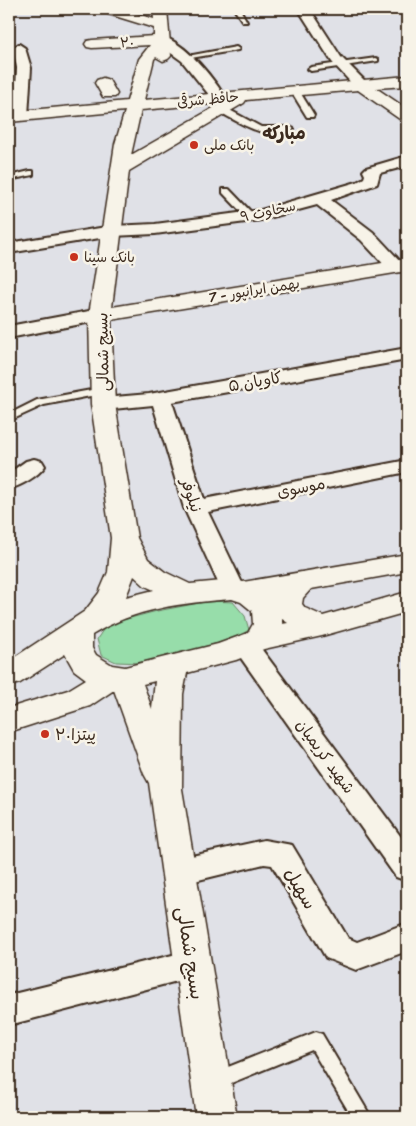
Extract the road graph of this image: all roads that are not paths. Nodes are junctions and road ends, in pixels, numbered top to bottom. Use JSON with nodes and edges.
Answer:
{"nodes":[{"id":1,"x":107,"y":9,"type":"edge"},
{"id":2,"x":160,"y":9,"type":"edge"},
{"id":3,"x":166,"y":9,"type":"edge"},
{"id":4,"x":237,"y":9,"type":"edge"},
{"id":5,"x":304,"y":9,"type":"edge"},
{"id":6,"x":245,"y":21,"type":"dead end"},
{"id":7,"x":161,"y":33,"type":"junction"},
{"id":8,"x":92,"y":44,"type":"dead end"},
{"id":9,"x":19,"y":48,"type":"dead end"},
{"id":10,"x":236,"y":49,"type":"dead end"},
{"id":11,"x":148,"y":56,"type":"junction"},
{"id":12,"x":185,"y":57,"type":"junction"},
{"id":13,"x":130,"y":58,"type":"dead end"},
{"id":14,"x":376,"y":60,"type":"dead end"},
{"id":15,"x":341,"y":66,"type":"junction"},
{"id":16,"x":161,"y":67,"type":"dead end"},
{"id":17,"x":311,"y":69,"type":"dead end"},
{"id":18,"x":407,"y":81,"type":"edge"},
{"id":19,"x":157,"y":85,"type":"dead end"},
{"id":20,"x":362,"y":86,"type":"junction"},
{"id":21,"x":295,"y":91,"type":"junction"},
{"id":22,"x":136,"y":98,"type":"junction"},
{"id":23,"x":153,"y":104,"type":"junction"},
{"id":24,"x":220,"y":104,"type":"junction"},
{"id":25,"x":92,"y":109,"type":"junction"},
{"id":26,"x":310,"y":115,"type":"dead end"},
{"id":27,"x":15,"y":116,"type":"edge"},
{"id":28,"x":407,"y":116,"type":"edge"},
{"id":29,"x":290,"y":129,"type":"dead end"},
{"id":30,"x":407,"y":162,"type":"edge"},
{"id":31,"x":122,"y":167,"type":"junction"},
{"id":32,"x":30,"y":173,"type":"dead end"},
{"id":33,"x":9,"y":178,"type":"edge"},
{"id":34,"x":226,"y":191,"type":"dead end"},
{"id":35,"x":319,"y":198,"type":"junction"},
{"id":36,"x":250,"y":216,"type":"junction"},
{"id":37,"x":112,"y":231,"type":"junction"},
{"id":38,"x":9,"y":248,"type":"edge"},
{"id":39,"x":402,"y":266,"type":"edge"},
{"id":40,"x":100,"y":315,"type":"junction"},
{"id":41,"x":9,"y":332,"type":"edge"},
{"id":42,"x":407,"y":354,"type":"edge"},
{"id":43,"x":102,"y":397,"type":"junction"},
{"id":44,"x":161,"y":398,"type":"junction"},
{"id":45,"x":9,"y":418,"type":"edge"},
{"id":46,"x":34,"y":466,"type":"dead end"},
{"id":47,"x":407,"y":466,"type":"edge"},
{"id":48,"x":9,"y":482,"type":"edge"},
{"id":49,"x":195,"y":508,"type":"junction"},
{"id":50,"x":124,"y":538,"type":"junction"},
{"id":51,"x":407,"y":563,"type":"edge"},
{"id":52,"x":304,"y":580,"type":"junction"},
{"id":53,"x":238,"y":591,"type":"junction"},
{"id":54,"x":186,"y":593,"type":"junction"},
{"id":55,"x":407,"y":602,"type":"edge"},
{"id":56,"x":95,"y":618,"type":"junction"},
{"id":57,"x":322,"y":626,"type":"junction"},
{"id":58,"x":251,"y":642,"type":"junction"},
{"id":59,"x":173,"y":667,"type":"junction"},
{"id":60,"x":9,"y":675,"type":"edge"},
{"id":61,"x":119,"y":678,"type":"junction"},
{"id":62,"x":9,"y":720,"type":"edge"},
{"id":63,"x":165,"y":790,"type":"junction"},
{"id":64,"x":407,"y":868,"type":"edge"},
{"id":65,"x":178,"y":872,"type":"junction"},
{"id":66,"x":407,"y":937,"type":"edge"},
{"id":67,"x":193,"y":964,"type":"junction"},
{"id":68,"x":9,"y":1010,"type":"edge"},
{"id":69,"x":212,"y":1082,"type":"junction"},
{"id":70,"x":217,"y":1117,"type":"edge"},
{"id":71,"x":362,"y":1117,"type":"edge"}],
"edges":[{"from":1,"to":7,"type":"main road"},
{"from":2,"to":3,"type":"street"},
{"from":2,"to":7,"type":"main road"},
{"from":4,"to":6,"type":"lane"},
{"from":5,"to":15,"type":"street"},
{"from":7,"to":8,"type":"main road","name":"۲۰"},
{"from":7,"to":11,"type":"main road"},
{"from":7,"to":12,"type":"street"},
{"from":7,"to":16,"type":"main road"},
{"from":9,"to":27,"type":"street"},
{"from":10,"to":12,"type":"lane"},
{"from":11,"to":13,"type":"main road"},
{"from":11,"to":22,"type":"main road","name":"بسیج شمالی"},
{"from":12,"to":24,"type":"street"},
{"from":14,"to":15,"type":"lane"},
{"from":15,"to":17,"type":"lane"},
{"from":15,"to":20,"type":"street"},
{"from":18,"to":20,"type":"main road","name":"حافظ شرقی"},
{"from":19,"to":23,"type":"main road","name":"بسیج شمالی"},
{"from":20,"to":21,"type":"main road","name":"حافظ شرقی"},
{"from":20,"to":28,"type":"main road"},
{"from":21,"to":24,"type":"main road","name":"حافظ شرقی"},
{"from":21,"to":26,"type":"lane"},
{"from":22,"to":23,"type":"main road","name":"حافظ شرقی"},
{"from":22,"to":25,"type":"main road","name":"حافظ شرقی"},
{"from":22,"to":25,"type":"main road"},
{"from":22,"to":31,"type":"main road","name":"بسیج شمالی"},
{"from":23,"to":24,"type":"main road","name":"حافظ شرقی"},
{"from":23,"to":31,"type":"main road","name":"بسیج شمالی"},
{"from":24,"to":29,"type":"lane"},
{"from":24,"to":31,"type":"main road"},
{"from":25,"to":27,"type":"main road","name":"حافظ شرقی"},
{"from":30,"to":35,"type":"street","name":"سخاوت ۹"},
{"from":31,"to":37,"type":"main road","name":"بسیج شمالی"},
{"from":32,"to":33,"type":"lane"},
{"from":34,"to":36,"type":"lane"},
{"from":35,"to":36,"type":"street","name":"سخاوت ۹"},
{"from":35,"to":39,"type":"street"},
{"from":36,"to":37,"type":"street","name":"سخاوت ۹"},
{"from":37,"to":38,"type":"street","name":"سخاوت ۹"},
{"from":37,"to":40,"type":"main road","name":"بسیج شمالی"},
{"from":39,"to":40,"type":"main road","name":"بهمن ایرانپور - 7"},
{"from":40,"to":41,"type":"street"},
{"from":40,"to":43,"type":"main road","name":"بسیج شمالی"},
{"from":42,"to":44,"type":"street","name":"کاویان ۵"},
{"from":43,"to":44,"type":"street","name":"کاویان ۵"},
{"from":43,"to":45,"type":"lane"},
{"from":43,"to":50,"type":"main road","name":"بسیج شمالی"},
{"from":44,"to":49,"type":"street","name":"نیلوفر"},
{"from":46,"to":48,"type":"street"},
{"from":47,"to":49,"type":"street","name":"موسوی"},
{"from":49,"to":53,"type":"street","name":"نیلوفر"},
{"from":50,"to":54,"type":"main road","name":"بسیج شمالی"},
{"from":50,"to":56,"type":"main road","name":"بسیج شمالی"},
{"from":51,"to":52,"type":"main road"},
{"from":52,"to":53,"type":"main road"},
{"from":52,"to":57,"type":"main road"},
{"from":53,"to":54,"type":"main road"},
{"from":53,"to":58,"type":"main road"},
{"from":54,"to":56,"type":"main road"},
{"from":55,"to":57,"type":"main road"},
{"from":56,"to":60,"type":"main road"},
{"from":56,"to":61,"type":"main road"},
{"from":57,"to":58,"type":"main road"},
{"from":58,"to":59,"type":"main road"},
{"from":58,"to":64,"type":"street","name":"شهید کریمیان"},
{"from":59,"to":61,"type":"main road"},
{"from":59,"to":63,"type":"main road","name":"بسیج شمالی"},
{"from":61,"to":62,"type":"main road"},
{"from":61,"to":63,"type":"main road","name":"بسیج شمالی"},
{"from":63,"to":65,"type":"main road","name":"بسیج شمالی"},
{"from":65,"to":66,"type":"street","name":"سهیل"},
{"from":65,"to":67,"type":"main road","name":"بسیج شمالی"},
{"from":67,"to":68,"type":"street"},
{"from":67,"to":69,"type":"main road","name":"بسیج شمالی"},
{"from":69,"to":70,"type":"main road","name":"بسیج شمالی"},
{"from":69,"to":71,"type":"lane"}]}
